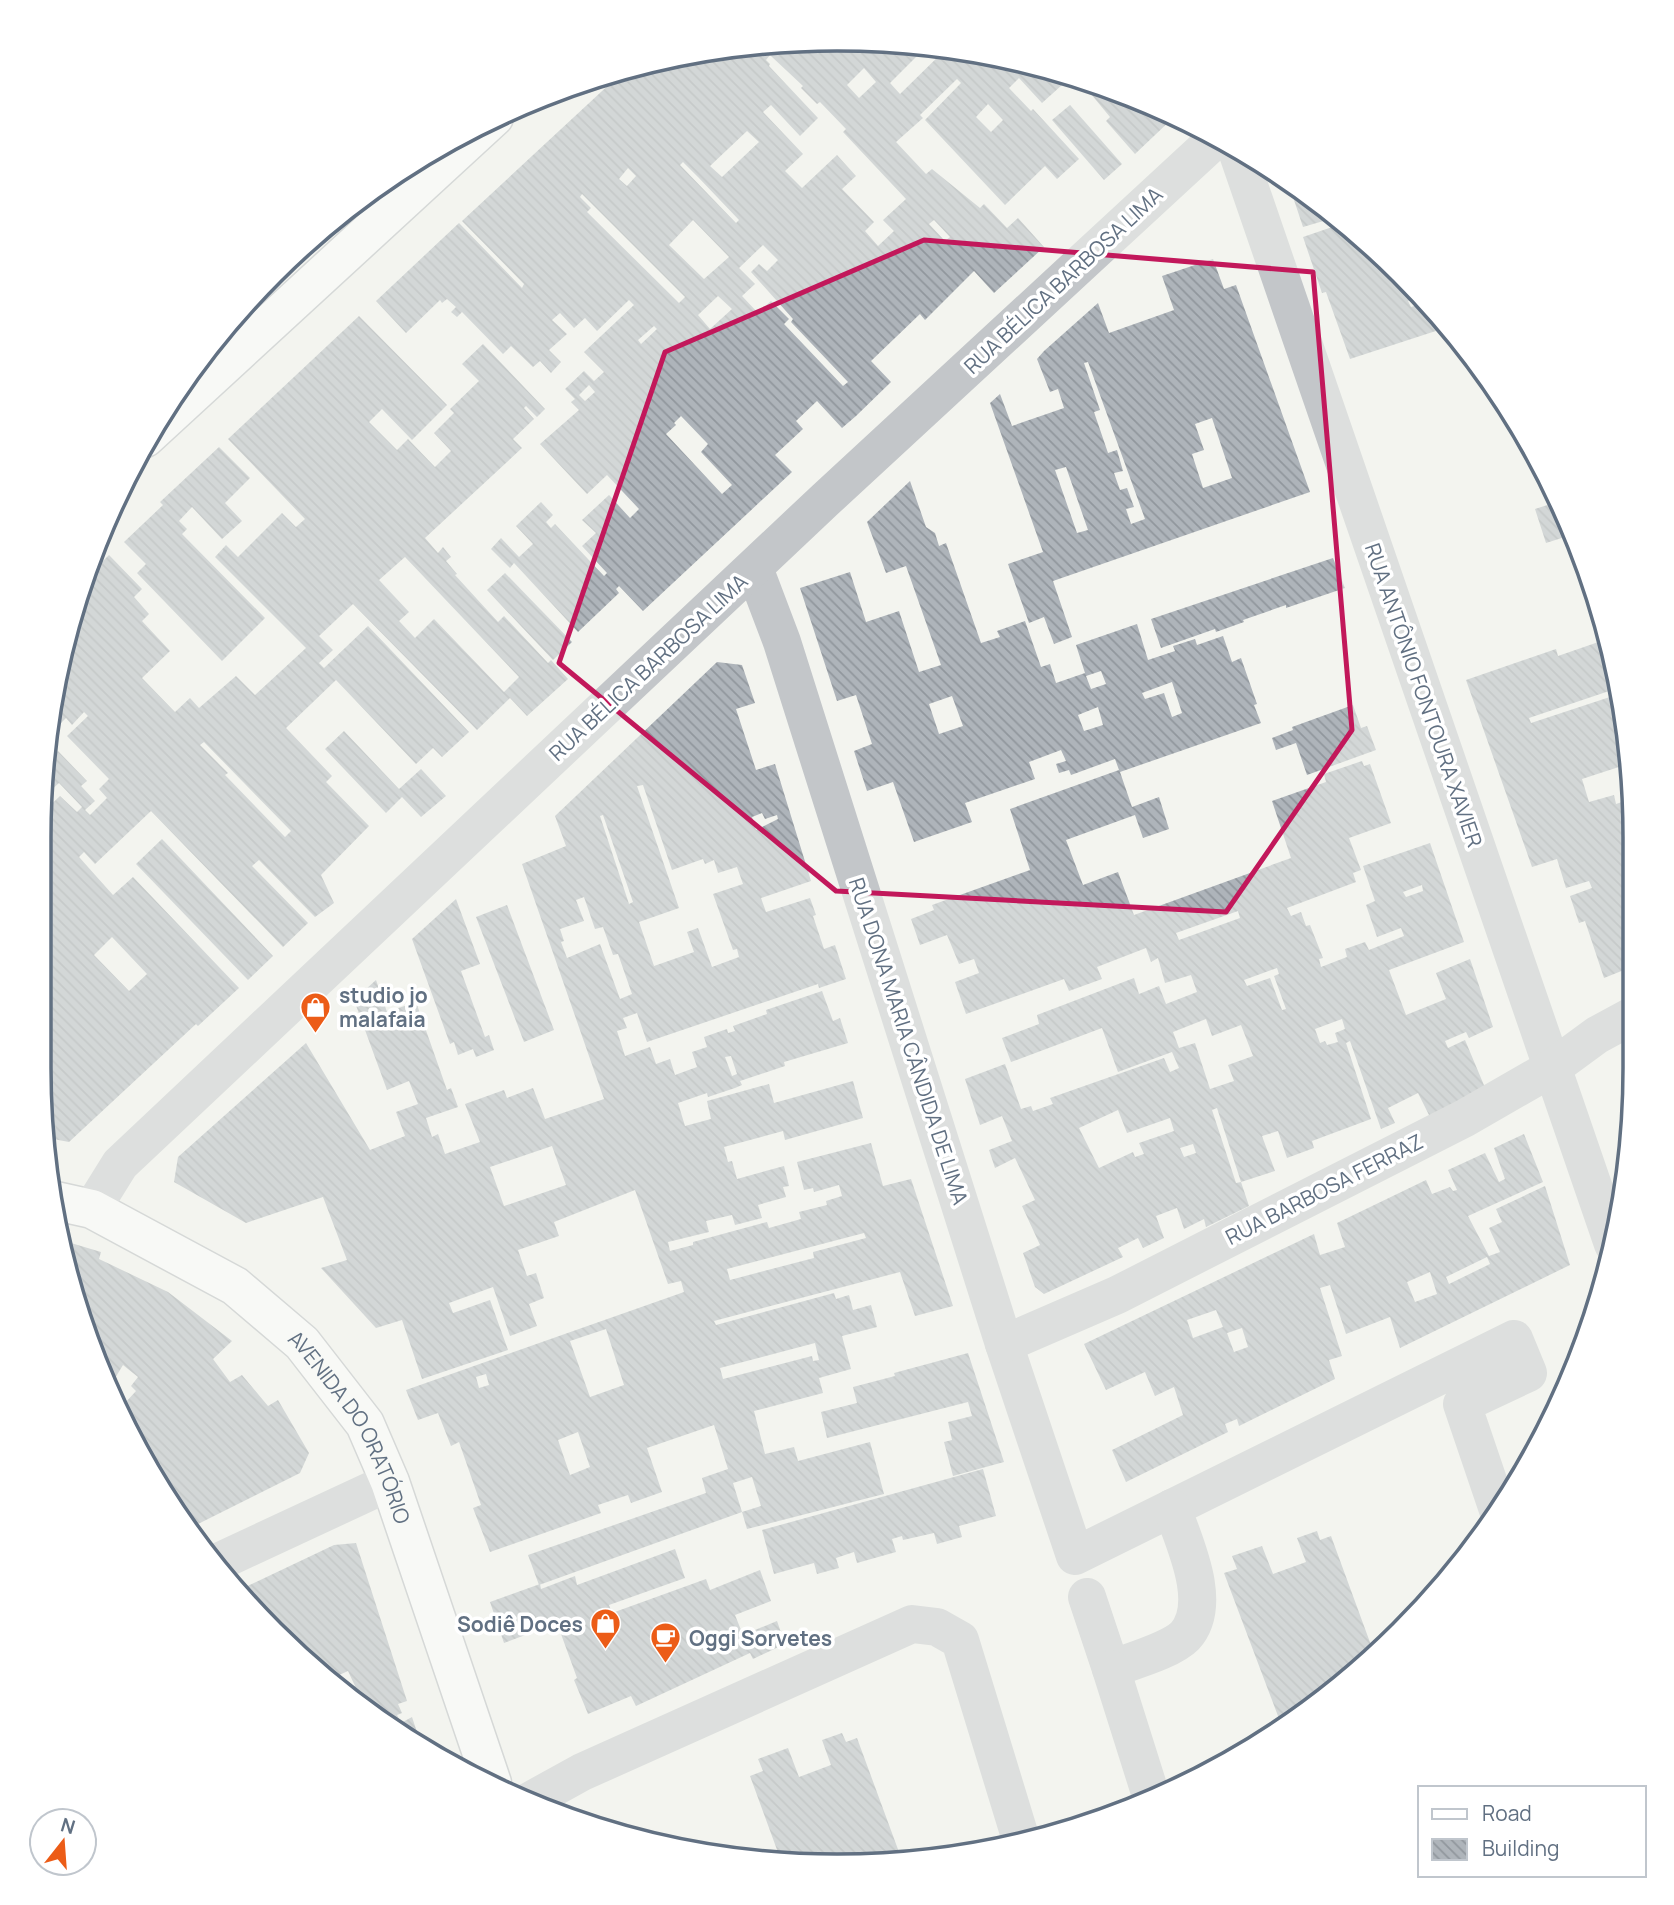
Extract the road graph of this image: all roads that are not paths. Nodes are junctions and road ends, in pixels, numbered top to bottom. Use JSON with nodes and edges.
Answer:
{"nodes":[{"id":1,"x":1209,"y":145,"type":"edge"},
{"id":2,"x":462,"y":146,"type":"edge"},
{"id":3,"x":1242,"y":164,"type":"edge"},
{"id":4,"x":179,"y":407,"type":"edge"},
{"id":5,"x":754,"y":568,"type":"junction"},
{"id":6,"x":1623,"y":1021,"type":"edge"},
{"id":7,"x":1552,"y":1068,"type":"junction"},
{"id":8,"x":74,"y":1205,"type":"edge"},
{"id":9,"x":1607,"y":1226,"type":"edge"},
{"id":10,"x":1004,"y":1343,"type":"junction"},
{"id":11,"x":390,"y":1482,"type":"junction"},
{"id":12,"x":1494,"y":1499,"type":"edge"},
{"id":13,"x":1172,"y":1508,"type":"junction"},
{"id":14,"x":224,"y":1559,"type":"edge"},
{"id":15,"x":1087,"y":1597,"type":"dead end"},
{"id":16,"x":1111,"y":1669,"type":"junction"},
{"id":17,"x":489,"y":1773,"type":"edge"},
{"id":18,"x":1149,"y":1789,"type":"edge"},
{"id":19,"x":540,"y":1795,"type":"edge"},
{"id":20,"x":1019,"y":1832,"type":"edge"}],
"edges":[{"from":1,"to":5,"type":"street","name":"RUA BÉLICA BARBOSA LIMA"},
{"from":2,"to":4,"type":"main road"},
{"from":3,"to":7,"type":"street","name":"RUA ANTÔNIO FONTOURA XAVIER"},
{"from":5,"to":8,"type":"street","name":"RUA BÉLICA BARBOSA LIMA"},
{"from":5,"to":10,"type":"street","name":"RUA DONA MARIA CÂNDIDA DE LIMA"},
{"from":6,"to":7,"type":"street","name":"RUA BARBOSA FERRAZ"},
{"from":7,"to":9,"type":"street","name":"RUA ANTÔNIO FONTOURA XAVIER"},
{"from":7,"to":10,"type":"street","name":"RUA BARBOSA FERRAZ"},
{"from":8,"to":11,"type":"main road","name":"AVENIDA DO ORATÓRIO"},
{"from":10,"to":13,"type":"street","name":"RUA DONA MARIA CÂNDIDA DE LIMA"},
{"from":11,"to":14,"type":"street"},
{"from":11,"to":17,"type":"main road","name":"AVENIDA DO ORATÓRIO"},
{"from":12,"to":13,"type":"street"},
{"from":13,"to":16,"type":"street"},
{"from":15,"to":16,"type":"street"},
{"from":16,"to":18,"type":"street"},
{"from":19,"to":20,"type":"street"}]}
